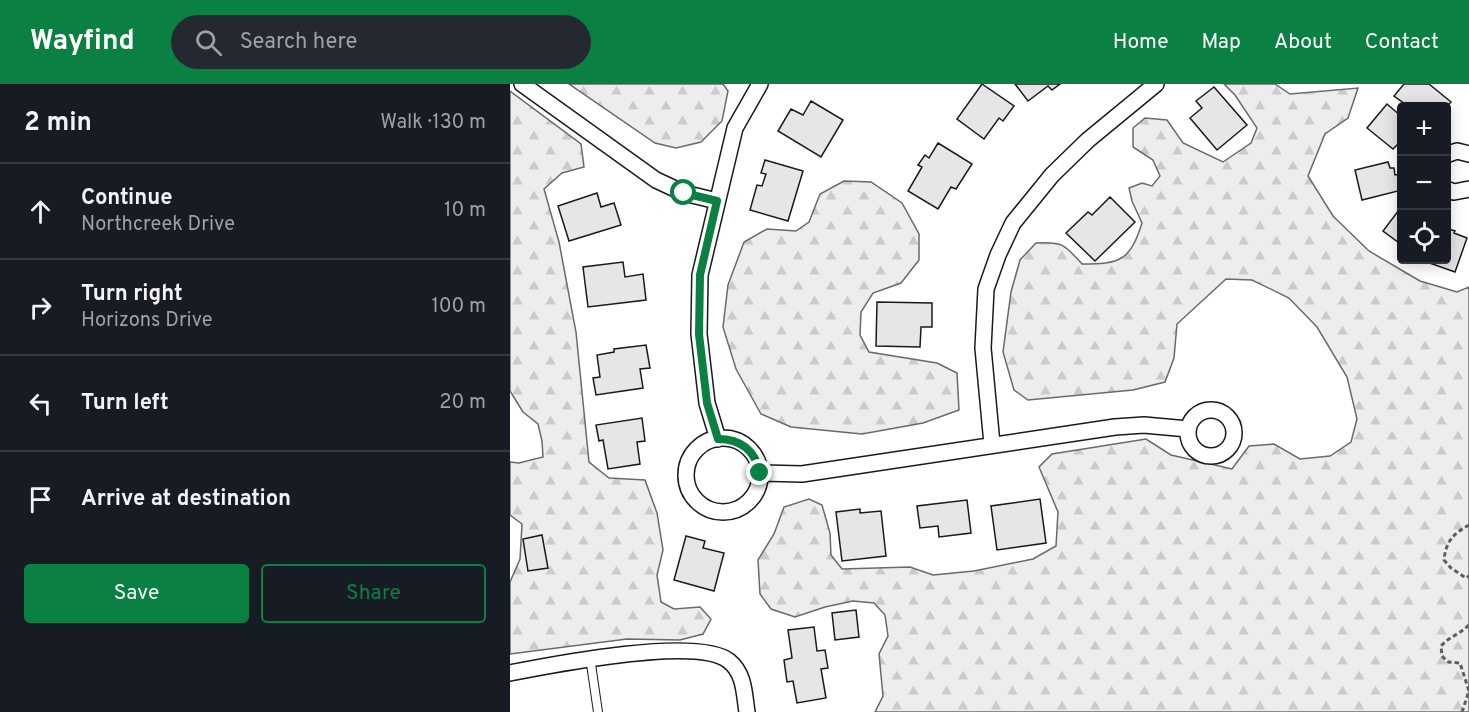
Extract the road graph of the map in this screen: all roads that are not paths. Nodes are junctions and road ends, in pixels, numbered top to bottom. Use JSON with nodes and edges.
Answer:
{"nodes":[{"id":1,"x":522,"y":84,"type":"edge"},
{"id":2,"x":760,"y":84,"type":"edge"},
{"id":3,"x":1156,"y":84,"type":"edge"},
{"id":4,"x":1467,"y":149,"type":"edge"},
{"id":5,"x":1451,"y":153,"type":"edge"},
{"id":6,"x":1469,"y":189,"type":"edge"},
{"id":7,"x":1451,"y":190,"type":"edge"},
{"id":8,"x":717,"y":201,"type":"junction"},
{"id":9,"x":1188,"y":429,"type":"dead end"},
{"id":10,"x":718,"y":439,"type":"junction"},
{"id":11,"x":992,"y":444,"type":"junction"},
{"id":12,"x":760,"y":473,"type":"junction"},
{"id":13,"x":590,"y":657,"type":"junction"},
{"id":14,"x":510,"y":673,"type":"edge"},
{"id":15,"x":598,"y":712,"type":"edge"},
{"id":16,"x":747,"y":712,"type":"edge"}],
"edges":[{"from":1,"to":8,"type":"street"},
{"from":2,"to":8,"type":"street"},
{"from":3,"to":11,"type":"street"},
{"from":4,"to":5,"type":"street"},
{"from":6,"to":7,"type":"street"},
{"from":8,"to":10,"type":"street"},
{"from":9,"to":11,"type":"street"},
{"from":10,"to":12,"type":"street"},
{"from":10,"to":12,"type":"street"},
{"from":11,"to":12,"type":"street"},
{"from":13,"to":14,"type":"street"},
{"from":13,"to":15,"type":"lane"},
{"from":13,"to":16,"type":"street"}]}
